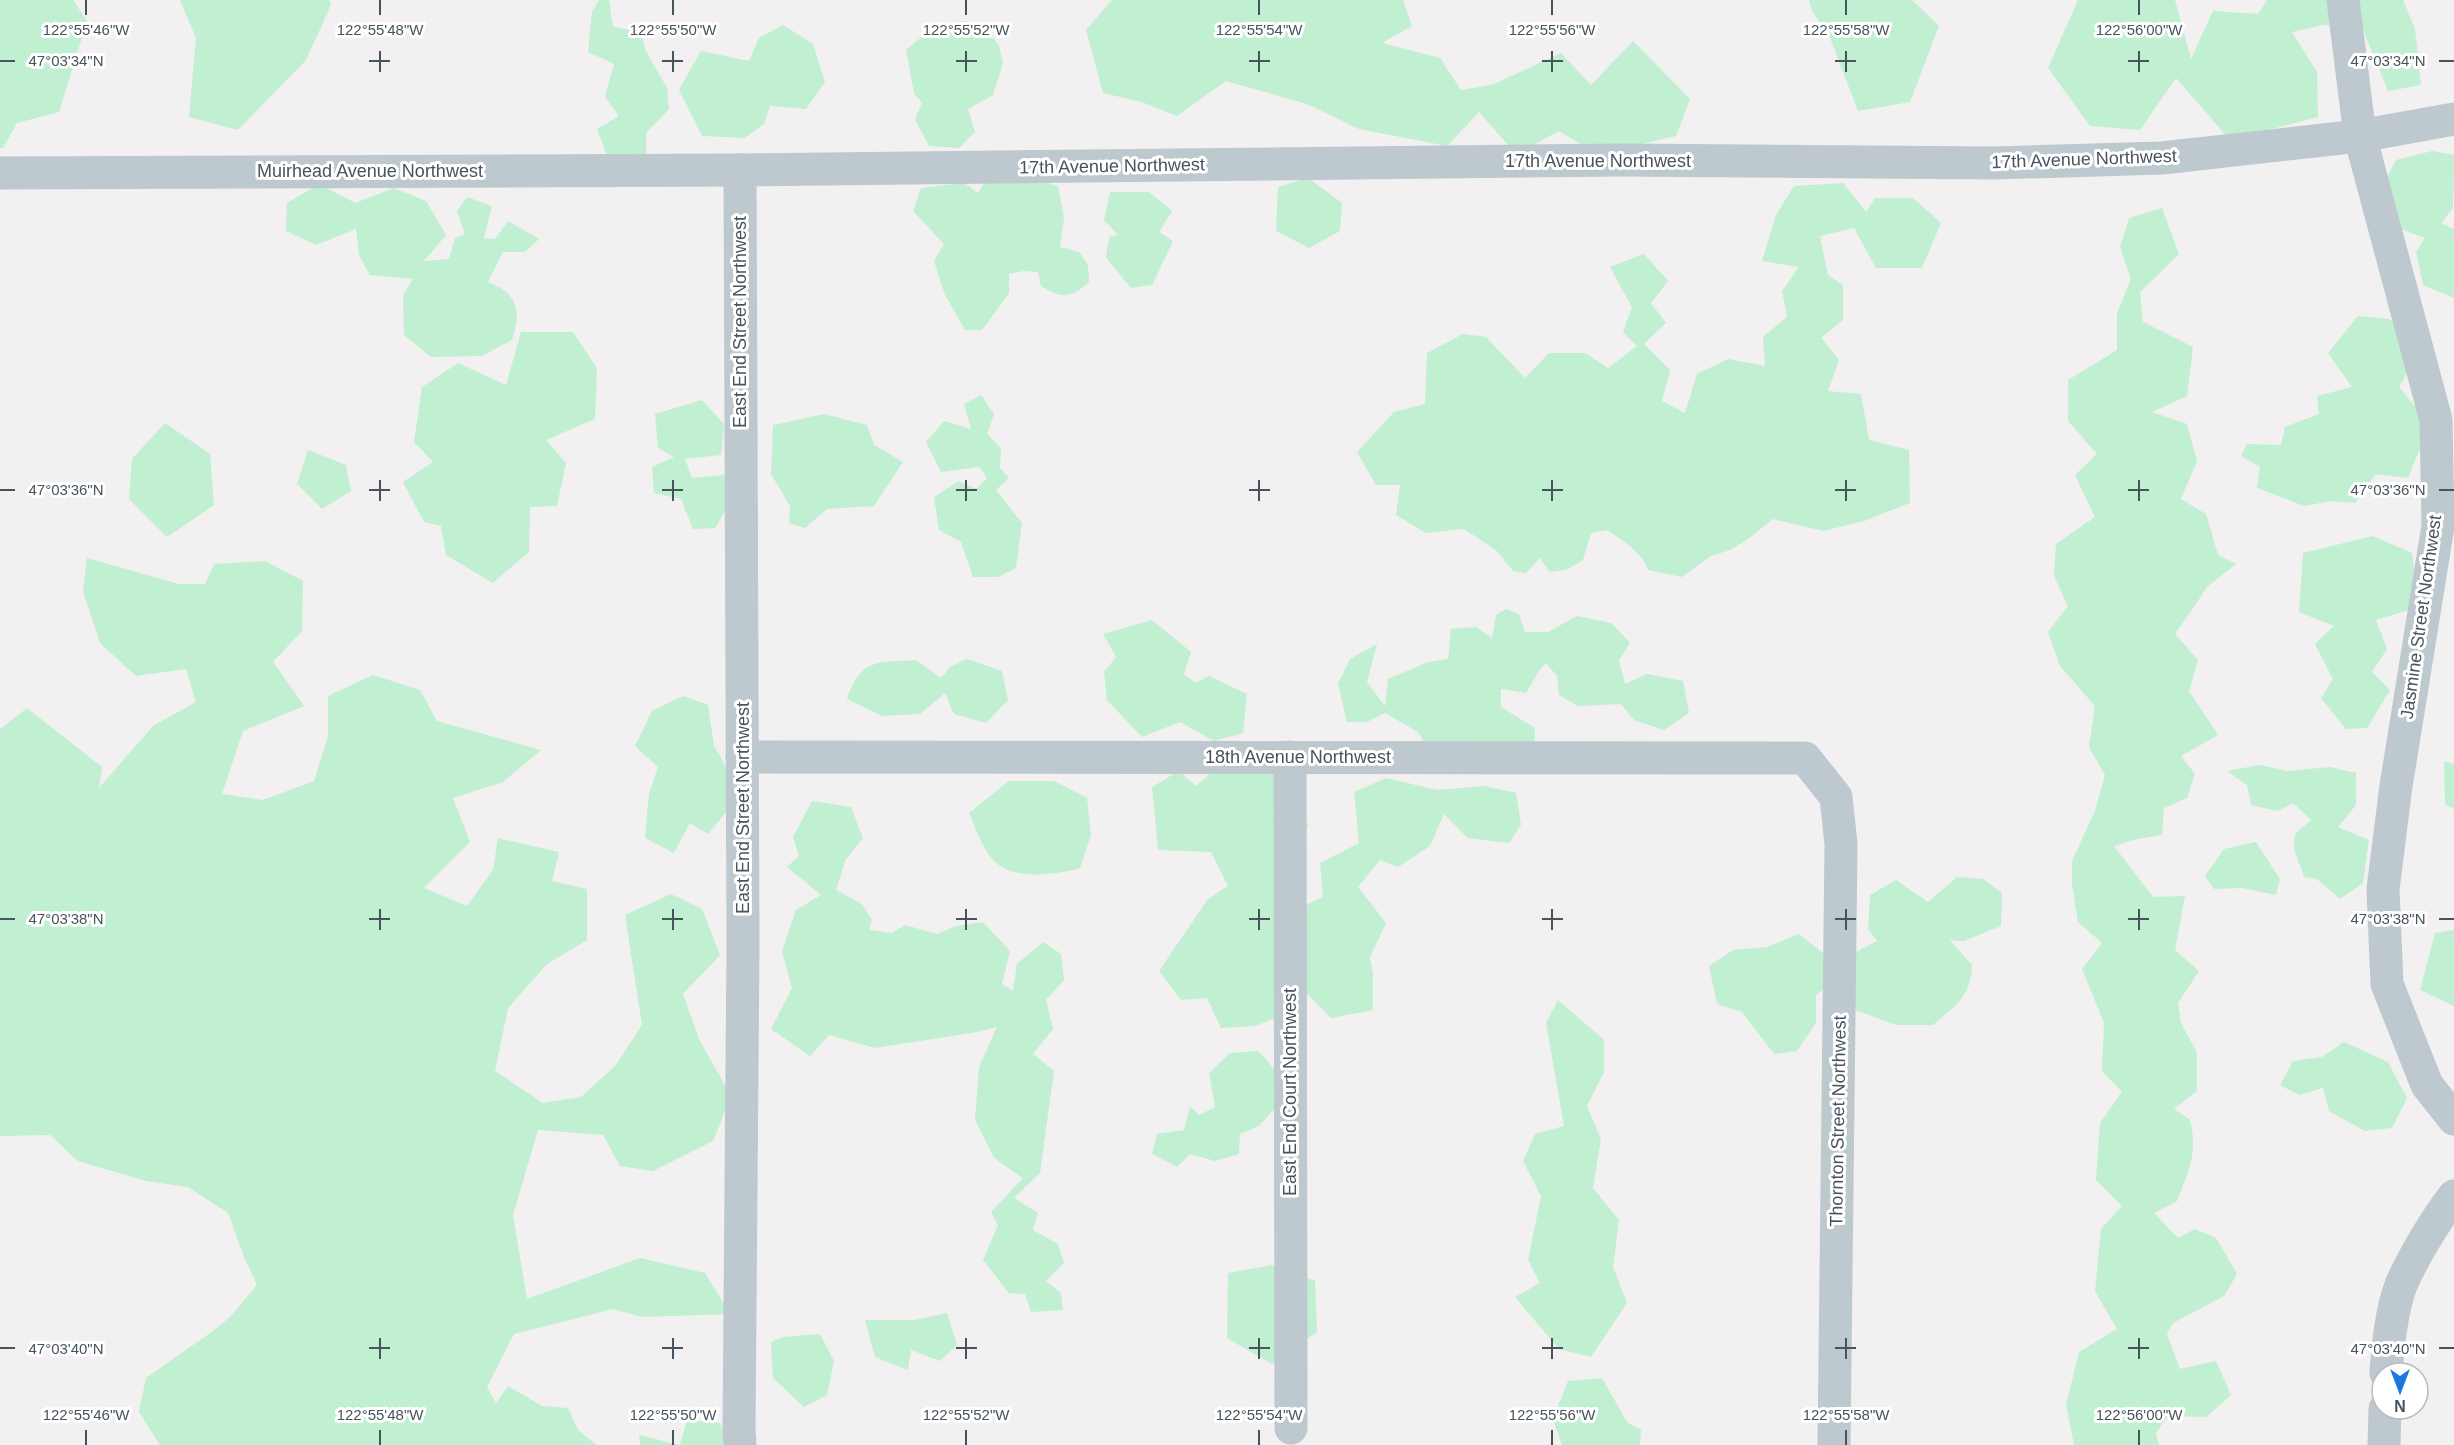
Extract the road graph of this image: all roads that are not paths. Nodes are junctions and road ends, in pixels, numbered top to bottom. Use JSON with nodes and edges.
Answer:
{"nodes":[{"id":1,"x":2343,"y":0,"type":"edge"},
{"id":2,"x":2454,"y":119,"type":"edge"},
{"id":3,"x":2360,"y":136,"type":"junction"},
{"id":4,"x":740,"y":170,"type":"junction"},
{"id":5,"x":0,"y":173,"type":"edge"},
{"id":6,"x":742,"y":757,"type":"junction"},
{"id":7,"x":1290,"y":757,"type":"junction"},
{"id":8,"x":1836,"y":797,"type":"joint"},
{"id":9,"x":2454,"y":1119,"type":"edge"},
{"id":10,"x":2454,"y":1196,"type":"edge"},
{"id":11,"x":2387,"y":1361,"type":"edge"},
{"id":12,"x":2385,"y":1421,"type":"edge"},
{"id":13,"x":1291,"y":1428,"type":"dead end"},
{"id":14,"x":740,"y":1445,"type":"edge"},
{"id":15,"x":1833,"y":1445,"type":"edge"},
{"id":16,"x":2384,"y":1445,"type":"edge"}],
"edges":[{"from":1,"to":3,"type":"street","name":"Jasmine Street Northwest"},
{"from":2,"to":3,"type":"street","name":"17th Avenue Northwest"},
{"from":3,"to":4,"type":"street","name":"17th Avenue Northwest"},
{"from":3,"to":9,"type":"street","name":"Jasmine Street Northwest"},
{"from":4,"to":5,"type":"street","name":"Muirhead Avenue Northwest"},
{"from":4,"to":6,"type":"street","name":"East End Street Northwest"},
{"from":6,"to":7,"type":"street","name":"18th Avenue Northwest"},
{"from":6,"to":14,"type":"street","name":"East End Street Northwest"},
{"from":7,"to":8,"type":"street","name":"18th Avenue Northwest"},
{"from":7,"to":13,"type":"street","name":"East End Court Northwest"},
{"from":8,"to":15,"type":"street","name":"Thornton Street Northwest"},
{"from":10,"to":11,"type":"street"},
{"from":12,"to":16,"type":"street"}]}
